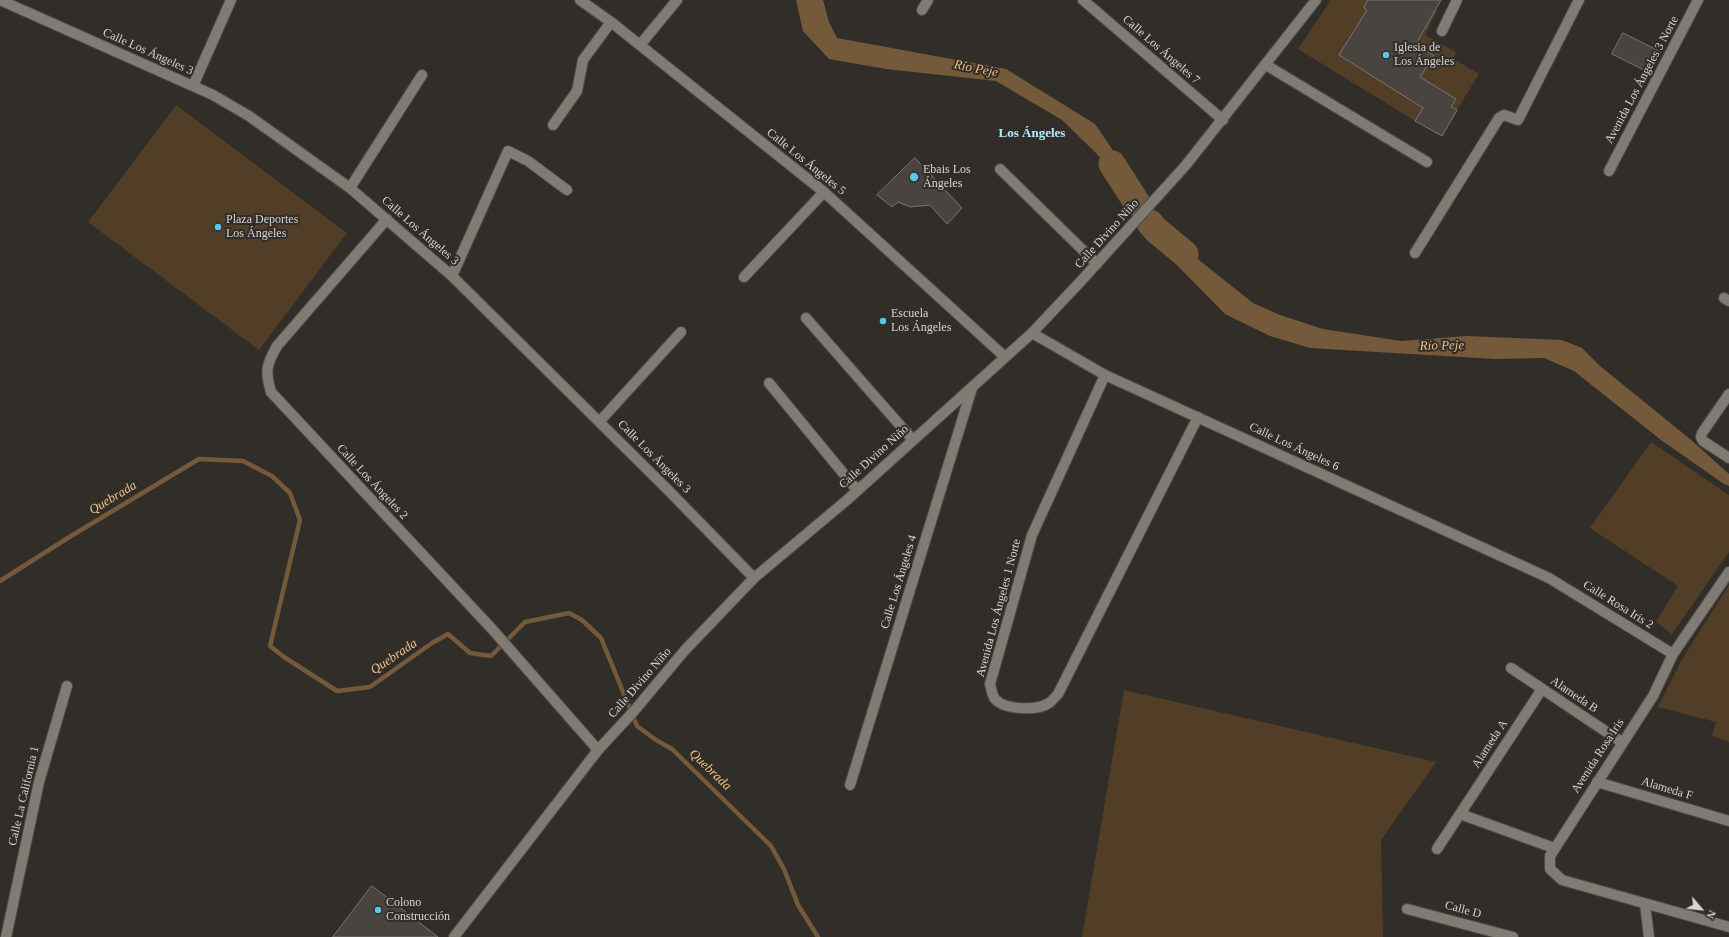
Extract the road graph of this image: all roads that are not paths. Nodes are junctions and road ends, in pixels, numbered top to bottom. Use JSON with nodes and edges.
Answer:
{"nodes":[{"id":1,"x":0,"y":0,"type":"edge"},
{"id":2,"x":231,"y":0,"type":"edge"},
{"id":3,"x":580,"y":0,"type":"edge"},
{"id":4,"x":677,"y":0,"type":"edge"},
{"id":5,"x":928,"y":0,"type":"edge"},
{"id":6,"x":1083,"y":0,"type":"edge"},
{"id":7,"x":1316,"y":0,"type":"edge"},
{"id":8,"x":1457,"y":0,"type":"edge"},
{"id":9,"x":1579,"y":0,"type":"edge"},
{"id":10,"x":1698,"y":0,"type":"edge"},
{"id":11,"x":922,"y":10,"type":"dead end"},
{"id":12,"x":611,"y":22,"type":"junction"},
{"id":13,"x":1442,"y":30,"type":"dead end"},
{"id":14,"x":640,"y":45,"type":"junction"},
{"id":15,"x":1266,"y":65,"type":"junction"},
{"id":16,"x":422,"y":75,"type":"dead end"},
{"id":17,"x":193,"y":86,"type":"junction"},
{"id":18,"x":1223,"y":120,"type":"junction"},
{"id":19,"x":553,"y":125,"type":"dead end"},
{"id":20,"x":1427,"y":162,"type":"dead end"},
{"id":21,"x":1000,"y":169,"type":"dead end"},
{"id":22,"x":1609,"y":171,"type":"dead end"},
{"id":23,"x":350,"y":188,"type":"junction"},
{"id":24,"x":567,"y":190,"type":"dead end"},
{"id":25,"x":824,"y":192,"type":"junction"},
{"id":26,"x":387,"y":219,"type":"junction"},
{"id":27,"x":1415,"y":253,"type":"dead end"},
{"id":28,"x":1097,"y":264,"type":"junction"},
{"id":29,"x":452,"y":276,"type":"junction"},
{"id":30,"x":744,"y":277,"type":"dead end"},
{"id":31,"x":806,"y":318,"type":"dead end"},
{"id":32,"x":681,"y":332,"type":"dead end"},
{"id":33,"x":1032,"y":333,"type":"junction"},
{"id":34,"x":1005,"y":356,"type":"junction"},
{"id":35,"x":1105,"y":375,"type":"junction"},
{"id":36,"x":769,"y":383,"type":"dead end"},
{"id":37,"x":972,"y":387,"type":"junction"},
{"id":38,"x":1729,"y":394,"type":"edge"},
{"id":39,"x":1198,"y":417,"type":"junction"},
{"id":40,"x":600,"y":421,"type":"junction"},
{"id":41,"x":913,"y":440,"type":"junction"},
{"id":42,"x":1729,"y":458,"type":"edge"},
{"id":43,"x":857,"y":490,"type":"junction"},
{"id":44,"x":1729,"y":572,"type":"edge"},
{"id":45,"x":754,"y":578,"type":"junction"},
{"id":46,"x":1549,"y":578,"type":"joint"},
{"id":47,"x":1673,"y":654,"type":"junction"},
{"id":48,"x":1511,"y":668,"type":"dead end"},
{"id":49,"x":67,"y":686,"type":"dead end"},
{"id":50,"x":1542,"y":689,"type":"junction"},
{"id":51,"x":1623,"y":743,"type":"junction"},
{"id":52,"x":598,"y":750,"type":"junction"},
{"id":53,"x":1597,"y":782,"type":"junction"},
{"id":54,"x":850,"y":785,"type":"dead end"},
{"id":55,"x":1460,"y":814,"type":"junction"},
{"id":56,"x":1729,"y":819,"type":"edge"},
{"id":57,"x":1554,"y":848,"type":"junction"},
{"id":58,"x":1437,"y":849,"type":"dead end"},
{"id":59,"x":1646,"y":904,"type":"junction"},
{"id":60,"x":1408,"y":909,"type":"dead end"},
{"id":61,"x":1729,"y":927,"type":"edge"},
{"id":62,"x":6,"y":937,"type":"edge"},
{"id":63,"x":454,"y":937,"type":"edge"},
{"id":64,"x":1513,"y":937,"type":"edge"},
{"id":65,"x":1649,"y":937,"type":"edge"}],
"edges":[{"from":1,"to":17,"type":"street","name":"Calle Los Ángeles 3"},
{"from":2,"to":17,"type":"street"},
{"from":3,"to":12,"type":"street","name":"Calle Los Ángeles 5"},
{"from":4,"to":14,"type":"street"},
{"from":5,"to":11,"type":"street"},
{"from":6,"to":18,"type":"street","name":"Calle Los Ángeles 7"},
{"from":7,"to":15,"type":"street","name":"Calle Divino Niño"},
{"from":8,"to":13,"type":"street"},
{"from":9,"to":27,"type":"street"},
{"from":10,"to":22,"type":"street","name":"Avenida Los Ángeles 3 Norte"},
{"from":12,"to":14,"type":"street","name":"Calle Los Ángeles 5"},
{"from":12,"to":19,"type":"street"},
{"from":14,"to":25,"type":"street","name":"Calle Los Ángeles 5"},
{"from":15,"to":18,"type":"street","name":"Calle Divino Niño"},
{"from":15,"to":20,"type":"street"},
{"from":16,"to":23,"type":"street"},
{"from":17,"to":23,"type":"street","name":"Calle Los Ángeles 3"},
{"from":18,"to":28,"type":"street","name":"Calle Divino Niño"},
{"from":21,"to":28,"type":"street"},
{"from":23,"to":26,"type":"street","name":"Calle Los Ángeles 3"},
{"from":24,"to":29,"type":"street"},
{"from":25,"to":30,"type":"street"},
{"from":25,"to":34,"type":"street","name":"Calle Los Ángeles 5"},
{"from":26,"to":29,"type":"street","name":"Calle Los Ángeles 3"},
{"from":26,"to":52,"type":"street","name":"Calle Los Ángeles 2"},
{"from":28,"to":33,"type":"street","name":"Calle Divino Niño"},
{"from":29,"to":40,"type":"street","name":"Calle Los Ángeles 3"},
{"from":31,"to":41,"type":"street"},
{"from":32,"to":40,"type":"street"},
{"from":33,"to":34,"type":"street","name":"Calle Divino Niño"},
{"from":33,"to":35,"type":"street","name":"Calle Los Ángeles 6"},
{"from":34,"to":37,"type":"street","name":"Calle Divino Niño"},
{"from":35,"to":39,"type":"street","name":"Calle Los Ángeles 6"},
{"from":35,"to":39,"type":"street","name":"Avenida Los Ángeles 1 Norte"},
{"from":36,"to":43,"type":"street"},
{"from":37,"to":41,"type":"street","name":"Calle Divino Niño"},
{"from":37,"to":54,"type":"street","name":"Calle Los Ángeles 4"},
{"from":38,"to":42,"type":"street"},
{"from":39,"to":46,"type":"street","name":"Calle Los Ángeles 6"},
{"from":40,"to":45,"type":"street","name":"Calle Los Ángeles 3"},
{"from":41,"to":43,"type":"street","name":"Calle Divino Niño"},
{"from":43,"to":45,"type":"street","name":"Calle Divino Niño"},
{"from":44,"to":47,"type":"street","name":"Avenida Rosa Iris"},
{"from":45,"to":52,"type":"street","name":"Calle Divino Niño"},
{"from":46,"to":47,"type":"street","name":"Calle Rosa Iris 2"},
{"from":47,"to":51,"type":"street","name":"Avenida Rosa Iris"},
{"from":48,"to":50,"type":"street","name":"Alameda B"},
{"from":49,"to":62,"type":"street","name":"Calle La California 1"},
{"from":50,"to":51,"type":"street","name":"Alameda B"},
{"from":50,"to":55,"type":"street","name":"Alameda A"},
{"from":51,"to":53,"type":"street","name":"Avenida Rosa Iris"},
{"from":52,"to":63,"type":"street","name":"Calle Divino Niño"},
{"from":53,"to":56,"type":"street","name":"Alameda F"},
{"from":53,"to":57,"type":"street","name":"Avenida Rosa Iris"},
{"from":55,"to":57,"type":"street"},
{"from":55,"to":58,"type":"street","name":"Alameda A"},
{"from":57,"to":59,"type":"street","name":"Avenida Rosa Iris"},
{"from":59,"to":61,"type":"street"},
{"from":59,"to":65,"type":"street"},
{"from":60,"to":64,"type":"street","name":"Calle D"}]}
